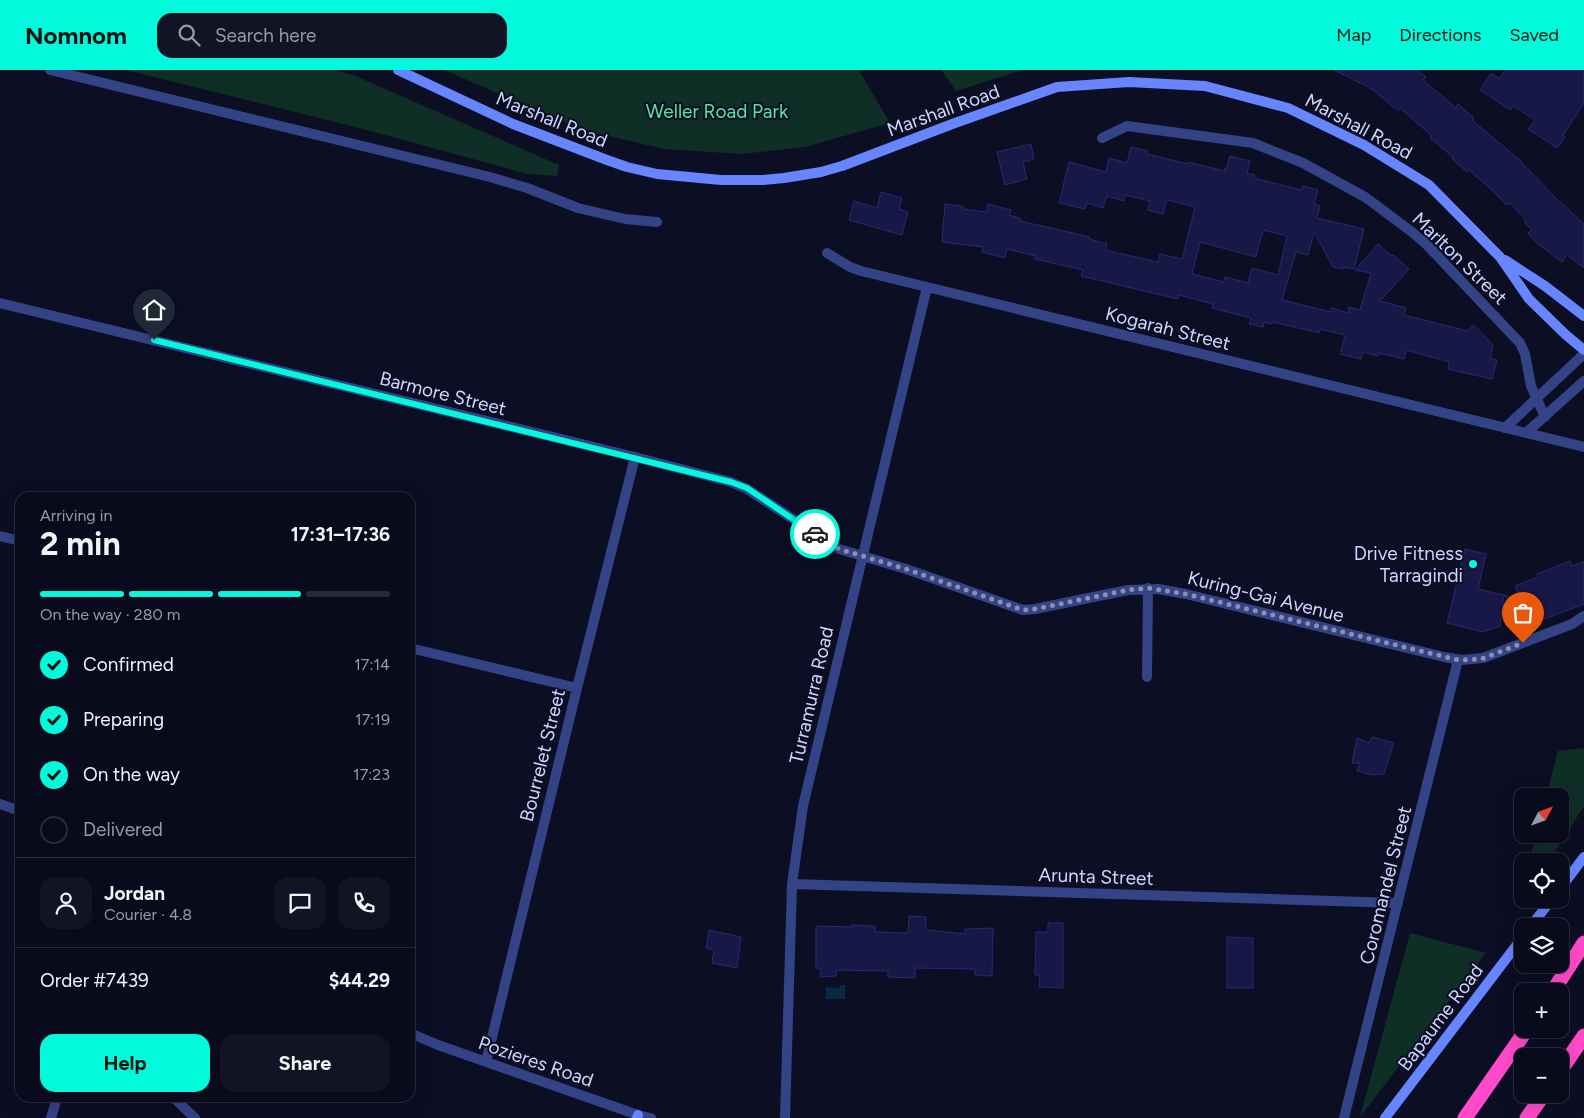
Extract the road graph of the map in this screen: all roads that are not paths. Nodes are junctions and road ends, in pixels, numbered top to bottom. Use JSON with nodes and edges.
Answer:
{"nodes":[{"id":1,"x":50,"y":70,"type":"edge"},
{"id":2,"x":398,"y":70,"type":"edge"},
{"id":3,"x":1102,"y":138,"type":"dead end"},
{"id":4,"x":656,"y":222,"type":"dead end"},
{"id":5,"x":827,"y":253,"type":"dead end"},
{"id":6,"x":1500,"y":257,"type":"junction"},
{"id":7,"x":927,"y":287,"type":"junction"},
{"id":8,"x":0,"y":303,"type":"edge"},
{"id":9,"x":1584,"y":316,"type":"edge"},
{"id":10,"x":1584,"y":352,"type":"edge"},
{"id":11,"x":1584,"y":381,"type":"edge"},
{"id":12,"x":1536,"y":399,"type":"junction"},
{"id":13,"x":1544,"y":417,"type":"junction"},
{"id":14,"x":1505,"y":428,"type":"junction"},
{"id":15,"x":1526,"y":433,"type":"junction"},
{"id":16,"x":1584,"y":447,"type":"edge"},
{"id":17,"x":635,"y":457,"type":"junction"},
{"id":18,"x":0,"y":536,"type":"edge"},
{"id":19,"x":15,"y":540,"type":"edge"},
{"id":20,"x":862,"y":556,"type":"junction"},
{"id":21,"x":1148,"y":588,"type":"junction"},
{"id":22,"x":1584,"y":616,"type":"edge"},
{"id":23,"x":1584,"y":622,"type":"edge"},
{"id":24,"x":1572,"y":624,"type":"junction"},
{"id":25,"x":415,"y":649,"type":"edge"},
{"id":26,"x":1458,"y":660,"type":"junction"},
{"id":27,"x":1148,"y":677,"type":"dead end"},
{"id":28,"x":577,"y":688,"type":"junction"},
{"id":29,"x":0,"y":804,"type":"edge"},
{"id":30,"x":15,"y":809,"type":"edge"},
{"id":31,"x":1584,"y":857,"type":"edge"},
{"id":32,"x":1569,"y":877,"type":"edge"},
{"id":33,"x":792,"y":884,"type":"junction"},
{"id":34,"x":1398,"y":903,"type":"junction"},
{"id":35,"x":1545,"y":908,"type":"edge"},
{"id":36,"x":1537,"y":918,"type":"edge"},
{"id":37,"x":1584,"y":943,"type":"edge"},
{"id":38,"x":1514,"y":949,"type":"edge"},
{"id":39,"x":1558,"y":983,"type":"edge"},
{"id":40,"x":415,"y":1035,"type":"edge"},
{"id":41,"x":1584,"y":1036,"type":"edge"},
{"id":42,"x":1522,"y":1038,"type":"edge"},
{"id":43,"x":1569,"y":1058,"type":"edge"},
{"id":44,"x":486,"y":1062,"type":"junction"},
{"id":45,"x":55,"y":1102,"type":"edge"},
{"id":46,"x":178,"y":1102,"type":"edge"},
{"id":47,"x":1538,"y":1103,"type":"edge"},
{"id":48,"x":638,"y":1117,"type":"edge"},
{"id":49,"x":51,"y":1118,"type":"edge"},
{"id":50,"x":195,"y":1118,"type":"edge"},
{"id":51,"x":651,"y":1118,"type":"edge"},
{"id":52,"x":785,"y":1118,"type":"edge"},
{"id":53,"x":1344,"y":1118,"type":"edge"},
{"id":54,"x":1385,"y":1118,"type":"edge"},
{"id":55,"x":1466,"y":1118,"type":"edge"},
{"id":56,"x":1527,"y":1118,"type":"edge"}],
"edges":[{"from":1,"to":4,"type":"street"},
{"from":2,"to":6,"type":"main road","name":"Marshall Road"},
{"from":3,"to":12,"type":"street","name":"Marlton Street"},
{"from":5,"to":7,"type":"street","name":"Kogarah Street"},
{"from":6,"to":9,"type":"main road","name":"Marshall Road"},
{"from":6,"to":10,"type":"main road","name":"Marshall Road"},
{"from":7,"to":14,"type":"street","name":"Kogarah Street"},
{"from":7,"to":20,"type":"street","name":"Turramurra Road"},
{"from":8,"to":17,"type":"street","name":"Barmore Street"},
{"from":10,"to":12,"type":"street"},
{"from":11,"to":13,"type":"street"},
{"from":12,"to":13,"type":"street","name":"Marlton Street"},
{"from":12,"to":14,"type":"street"},
{"from":13,"to":15,"type":"street"},
{"from":14,"to":15,"type":"street","name":"Kogarah Street"},
{"from":15,"to":16,"type":"street","name":"Kogarah Street"},
{"from":17,"to":20,"type":"street","name":"Barmore Street"},
{"from":17,"to":28,"type":"street","name":"Bourrelet Street"},
{"from":18,"to":19,"type":"street"},
{"from":20,"to":21,"type":"street","name":"Kuring-Gai Avenue"},
{"from":20,"to":33,"type":"street","name":"Turramurra Road"},
{"from":21,"to":26,"type":"street","name":"Kuring-Gai Avenue"},
{"from":21,"to":27,"type":"street"},
{"from":22,"to":24,"type":"street","name":"Kuring-Gai Avenue"},
{"from":23,"to":24,"type":"street","name":"Kuring-Gai Avenue"},
{"from":24,"to":26,"type":"street","name":"Kuring-Gai Avenue"},
{"from":25,"to":28,"type":"street"},
{"from":26,"to":34,"type":"street","name":"Coromandel Street"},
{"from":28,"to":44,"type":"street","name":"Bourrelet Street"},
{"from":29,"to":30,"type":"street"},
{"from":31,"to":32,"type":"main road"},
{"from":33,"to":34,"type":"street","name":"Arunta Street"},
{"from":33,"to":52,"type":"street","name":"Turramurra Road"},
{"from":34,"to":53,"type":"street","name":"Coromandel Street"},
{"from":35,"to":36,"type":"main road"},
{"from":37,"to":39,"type":"highway"},
{"from":38,"to":54,"type":"main road","name":"Bapaume Road"},
{"from":40,"to":44,"type":"street","name":"Pozieres Road"},
{"from":41,"to":43,"type":"highway"},
{"from":42,"to":55,"type":"highway"},
{"from":44,"to":48,"type":"street","name":"Pozieres Road"},
{"from":45,"to":49,"type":"street"},
{"from":46,"to":50,"type":"street"},
{"from":47,"to":56,"type":"highway"},
{"from":48,"to":51,"type":"street","name":"Pozieres Road"}]}
